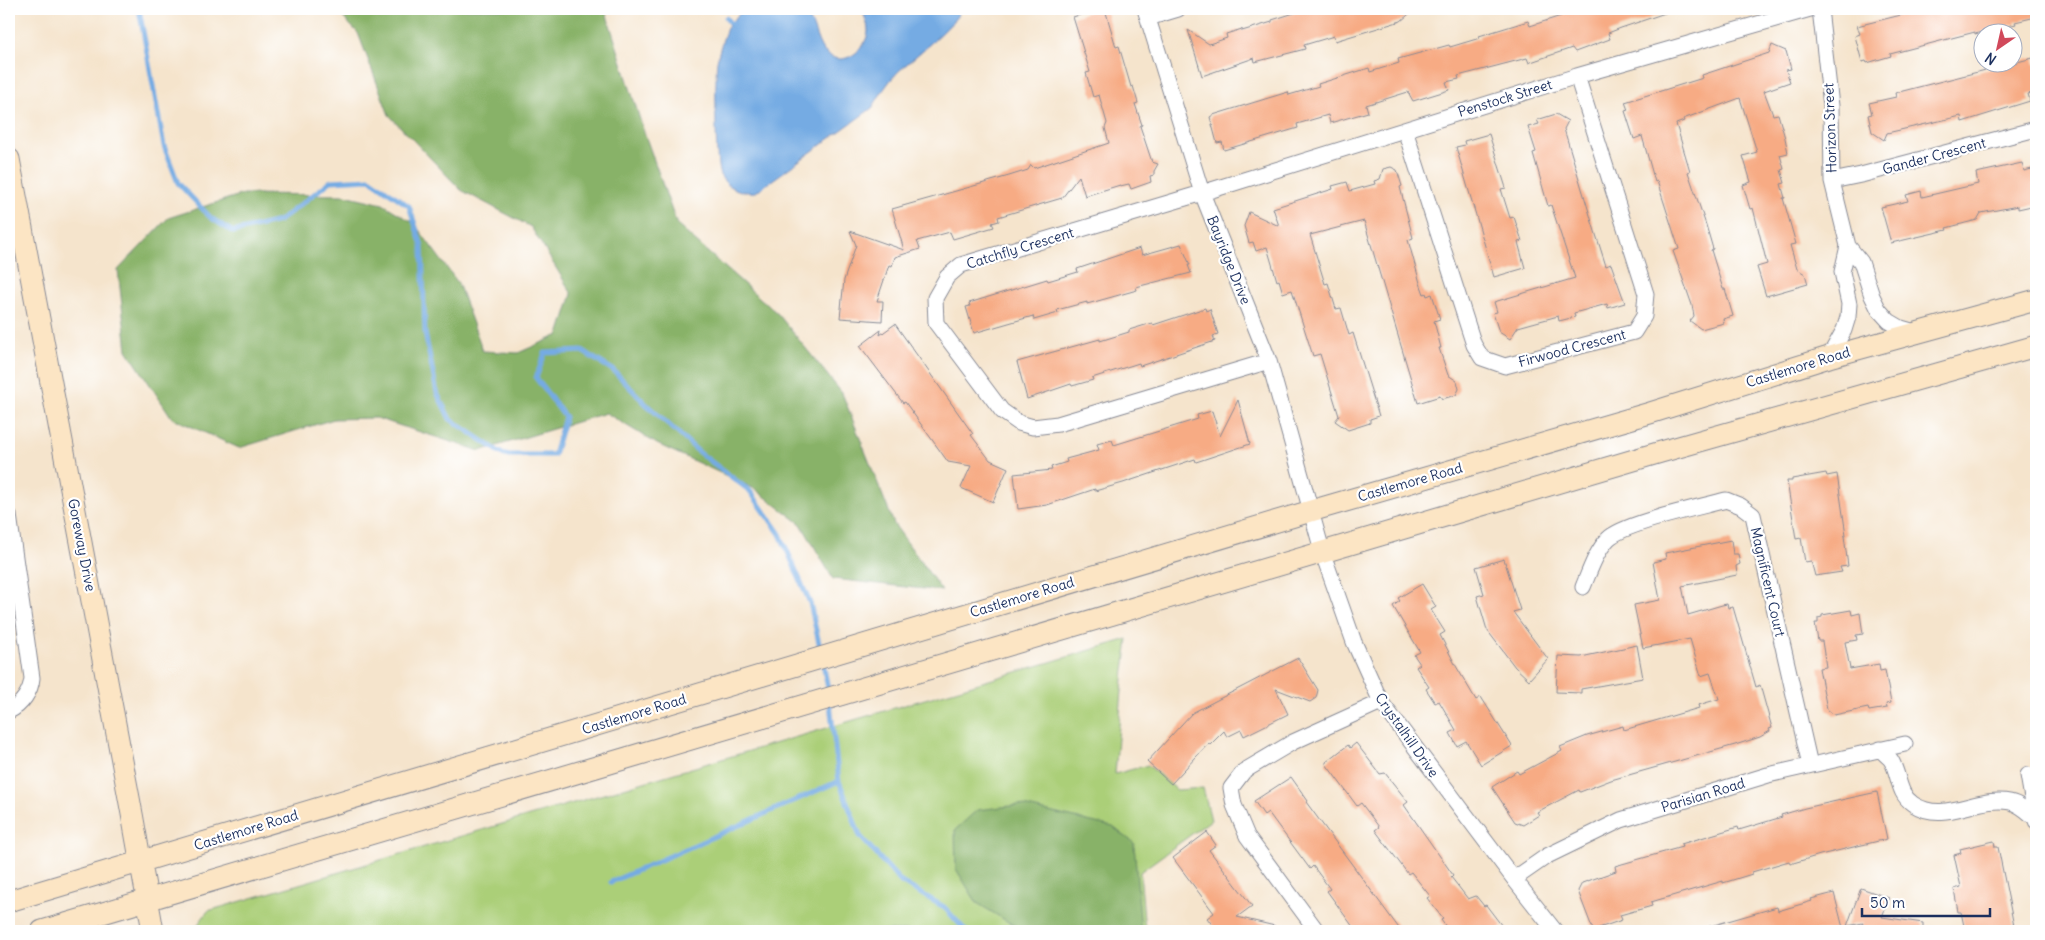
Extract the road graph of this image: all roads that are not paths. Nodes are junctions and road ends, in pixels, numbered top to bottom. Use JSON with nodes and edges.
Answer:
{"nodes":[{"id":1,"x":1178,"y":9,"type":"edge"},
{"id":2,"x":1810,"y":9,"type":"edge"},
{"id":3,"x":1820,"y":9,"type":"edge"},
{"id":4,"x":1147,"y":13,"type":"edge"},
{"id":5,"x":1577,"y":76,"type":"junction"},
{"id":6,"x":2036,"y":129,"type":"edge"},
{"id":7,"x":1404,"y":130,"type":"junction"},
{"id":8,"x":9,"y":159,"type":"edge"},
{"id":9,"x":1832,"y":181,"type":"junction"},
{"id":10,"x":1202,"y":193,"type":"junction"},
{"id":11,"x":1848,"y":246,"type":"junction"},
{"id":12,"x":2036,"y":300,"type":"edge"},
{"id":13,"x":1915,"y":332,"type":"junction"},
{"id":14,"x":2036,"y":346,"type":"edge"},
{"id":15,"x":1828,"y":358,"type":"junction"},
{"id":16,"x":1269,"y":361,"type":"junction"},
{"id":17,"x":1311,"y":511,"type":"junction"},
{"id":18,"x":9,"y":514,"type":"edge"},
{"id":19,"x":1323,"y":554,"type":"junction"},
{"id":20,"x":1583,"y":586,"type":"dead end"},
{"id":21,"x":1381,"y":702,"type":"junction"},
{"id":22,"x":9,"y":711,"type":"edge"},
{"id":23,"x":1905,"y":744,"type":"dead end"},
{"id":24,"x":1880,"y":749,"type":"junction"},
{"id":25,"x":1810,"y":765,"type":"junction"},
{"id":26,"x":2028,"y":775,"type":"dead end"},
{"id":27,"x":2036,"y":821,"type":"edge"},
{"id":28,"x":140,"y":861,"type":"junction"},
{"id":29,"x":1514,"y":879,"type":"junction"},
{"id":30,"x":147,"y":900,"type":"junction"},
{"id":31,"x":9,"y":901,"type":"edge"},
{"id":32,"x":42,"y":931,"type":"edge"},
{"id":33,"x":153,"y":931,"type":"edge"},
{"id":34,"x":1317,"y":931,"type":"edge"},
{"id":35,"x":1555,"y":931,"type":"edge"}],
"edges":[{"from":1,"to":4,"type":"street"},
{"from":2,"to":5,"type":"street","name":"Penstock Street"},
{"from":3,"to":9,"type":"street","name":"Horizon Street"},
{"from":4,"to":10,"type":"street","name":"Bayridge Drive"},
{"from":5,"to":7,"type":"street","name":"Penstock Street"},
{"from":5,"to":7,"type":"street","name":"Firwood Crescent"},
{"from":6,"to":9,"type":"street","name":"Gander Crescent"},
{"from":7,"to":10,"type":"street","name":"Penstock Street"},
{"from":8,"to":28,"type":"main road","name":"Goreway Drive"},
{"from":9,"to":11,"type":"street","name":"Horizon Street"},
{"from":10,"to":16,"type":"street","name":"Bayridge Drive"},
{"from":10,"to":16,"type":"street","name":"Catchfly Crescent"},
{"from":11,"to":13,"type":"street","name":"Horizon Street"},
{"from":11,"to":15,"type":"street","name":"Horizon Street"},
{"from":12,"to":13,"type":"main road","name":"Castlemore Road"},
{"from":13,"to":15,"type":"main road","name":"Castlemore Road"},
{"from":14,"to":19,"type":"main road"},
{"from":15,"to":17,"type":"main road","name":"Castlemore Road"},
{"from":16,"to":17,"type":"street","name":"Bayridge Drive"},
{"from":17,"to":19,"type":"street","name":"Crystalhill Drive"},
{"from":17,"to":28,"type":"main road","name":"Castlemore Road"},
{"from":18,"to":22,"type":"street"},
{"from":19,"to":21,"type":"street","name":"Crystalhill Drive"},
{"from":19,"to":30,"type":"main road"},
{"from":20,"to":25,"type":"street","name":"Magnificent Court"},
{"from":21,"to":29,"type":"street","name":"Crystalhill Drive"},
{"from":21,"to":34,"type":"street"},
{"from":23,"to":24,"type":"street","name":"Parisian Road"},
{"from":24,"to":25,"type":"street","name":"Parisian Road"},
{"from":24,"to":27,"type":"street"},
{"from":25,"to":29,"type":"street","name":"Parisian Road"},
{"from":26,"to":27,"type":"street"},
{"from":28,"to":30,"type":"main road","name":"Goreway Drive"},
{"from":28,"to":31,"type":"main road","name":"Castlemore Road"},
{"from":29,"to":35,"type":"street","name":"Crystalhill Drive"},
{"from":30,"to":32,"type":"main road"},
{"from":30,"to":33,"type":"main road","name":"Goreway Drive"}]}
